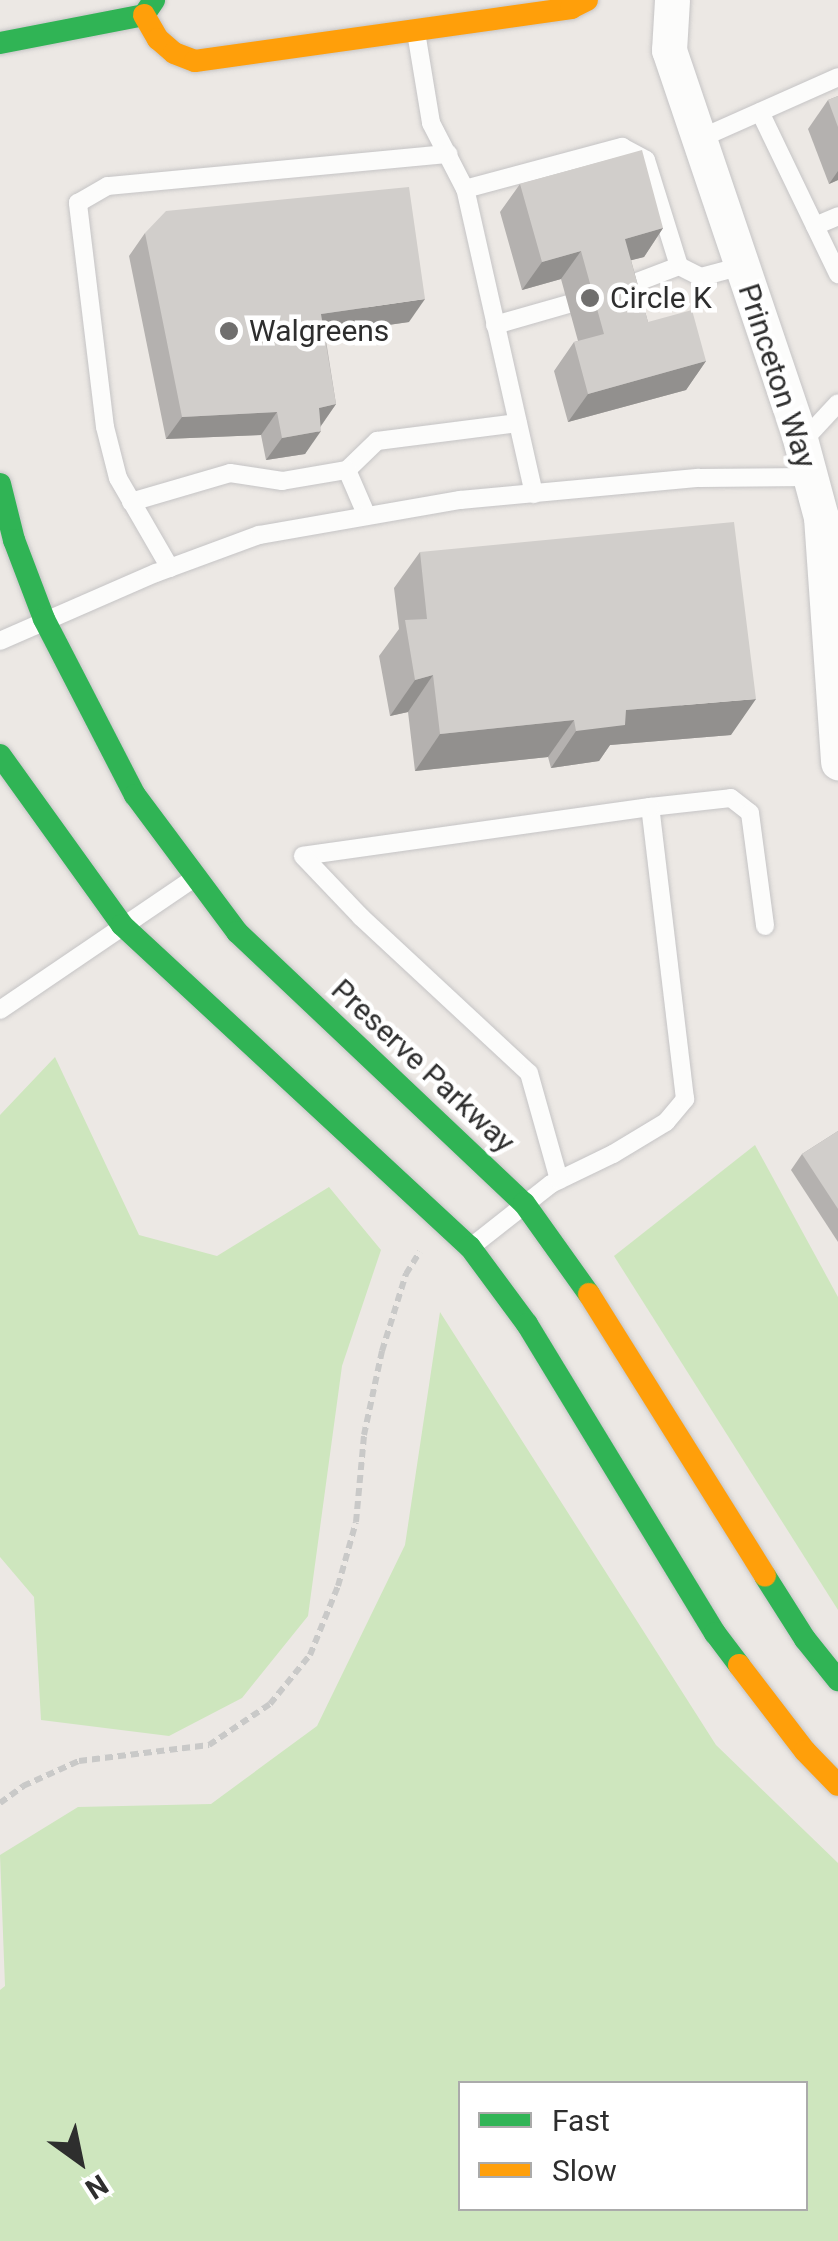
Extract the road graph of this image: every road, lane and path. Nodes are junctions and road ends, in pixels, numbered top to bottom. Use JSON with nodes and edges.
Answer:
{"nodes":[{"id":1,"x":586,"y":0,"type":"edge"},
{"id":2,"x":672,"y":0,"type":"edge"},
{"id":3,"x":149,"y":8,"type":"edge"},
{"id":4,"x":416,"y":32,"type":"junction"},
{"id":5,"x":0,"y":43,"type":"edge"},
{"id":6,"x":828,"y":88,"type":"edge"},
{"id":7,"x":760,"y":112,"type":"junction"},
{"id":8,"x":699,"y":140,"type":"junction"},
{"id":9,"x":448,"y":154,"type":"junction"},
{"id":10,"x":465,"y":189,"type":"junction"},
{"id":11,"x":838,"y":216,"type":"edge"},
{"id":12,"x":815,"y":226,"type":"junction"},
{"id":13,"x":679,"y":266,"type":"junction"},
{"id":14,"x":742,"y":266,"type":"junction"},
{"id":15,"x":838,"y":274,"type":"edge"},
{"id":16,"x":612,"y":292,"type":"edge"},
{"id":17,"x":568,"y":304,"type":"dead end"},
{"id":18,"x":495,"y":325,"type":"junction"},
{"id":19,"x":838,"y":403,"type":"edge"},
{"id":20,"x":518,"y":423,"type":"junction"},
{"id":21,"x":806,"y":460,"type":"junction"},
{"id":22,"x":347,"y":470,"type":"junction"},
{"id":23,"x":0,"y":484,"type":"edge"},
{"id":24,"x":534,"y":494,"type":"junction"},
{"id":25,"x":131,"y":502,"type":"junction"},
{"id":26,"x":366,"y":514,"type":"junction"},
{"id":27,"x":170,"y":568,"type":"junction"},
{"id":28,"x":44,"y":619,"type":"junction"},
{"id":29,"x":0,"y":640,"type":"edge"},
{"id":30,"x":0,"y":756,"type":"edge"},
{"id":31,"x":838,"y":762,"type":"edge"},
{"id":32,"x":650,"y":807,"type":"junction"},
{"id":33,"x":195,"y":876,"type":"junction"},
{"id":34,"x":122,"y":925,"type":"junction"},
{"id":35,"x":765,"y":926,"type":"dead end"},
{"id":36,"x":0,"y":1010,"type":"edge"},
{"id":37,"x":559,"y":1180,"type":"junction"},
{"id":38,"x":524,"y":1203,"type":"junction"},
{"id":39,"x":442,"y":1217,"type":"junction"},
{"id":40,"x":470,"y":1247,"type":"junction"},
{"id":41,"x":838,"y":1680,"type":"edge"},
{"id":42,"x":838,"y":1785,"type":"edge"},
{"id":43,"x":0,"y":1803,"type":"edge"}],
"edges":[{"from":1,"to":4,"type":"street"},
{"from":2,"to":8,"type":"street","name":"Princeton Way"},
{"from":3,"to":4,"type":"street"},
{"from":3,"to":5,"type":"street"},
{"from":4,"to":9,"type":"lane"},
{"from":6,"to":7,"type":"lane"},
{"from":7,"to":8,"type":"lane"},
{"from":7,"to":12,"type":"lane"},
{"from":8,"to":14,"type":"street","name":"Princeton Way"},
{"from":9,"to":10,"type":"lane"},
{"from":9,"to":25,"type":"lane"},
{"from":10,"to":13,"type":"lane"},
{"from":10,"to":18,"type":"lane"},
{"from":11,"to":12,"type":"lane"},
{"from":12,"to":15,"type":"lane"},
{"from":13,"to":14,"type":"lane"},
{"from":13,"to":16,"type":"lane"},
{"from":14,"to":21,"type":"street","name":"Princeton Way"},
{"from":17,"to":18,"type":"lane"},
{"from":18,"to":20,"type":"lane"},
{"from":19,"to":21,"type":"lane"},
{"from":20,"to":22,"type":"lane"},
{"from":20,"to":24,"type":"lane"},
{"from":21,"to":24,"type":"lane"},
{"from":21,"to":31,"type":"street","name":"Princeton Way"},
{"from":22,"to":25,"type":"lane"},
{"from":22,"to":26,"type":"lane"},
{"from":23,"to":28,"type":"street","name":"Preserve Parkway"},
{"from":24,"to":26,"type":"lane"},
{"from":25,"to":27,"type":"lane"},
{"from":26,"to":27,"type":"lane"},
{"from":27,"to":28,"type":"lane"},
{"from":28,"to":29,"type":"lane"},
{"from":28,"to":33,"type":"street","name":"Preserve Parkway"},
{"from":30,"to":34,"type":"street"},
{"from":32,"to":35,"type":"lane"},
{"from":32,"to":37,"type":"lane"},
{"from":32,"to":37,"type":"lane"},
{"from":33,"to":34,"type":"lane"},
{"from":33,"to":38,"type":"street","name":"Preserve Parkway"},
{"from":34,"to":36,"type":"lane"},
{"from":34,"to":39,"type":"street"},
{"from":37,"to":38,"type":"lane"},
{"from":38,"to":40,"type":"lane"},
{"from":38,"to":41,"type":"street","name":"Preserve Parkway"},
{"from":39,"to":40,"type":"street"},
{"from":39,"to":43,"type":"path"},
{"from":40,"to":42,"type":"street"}]}
